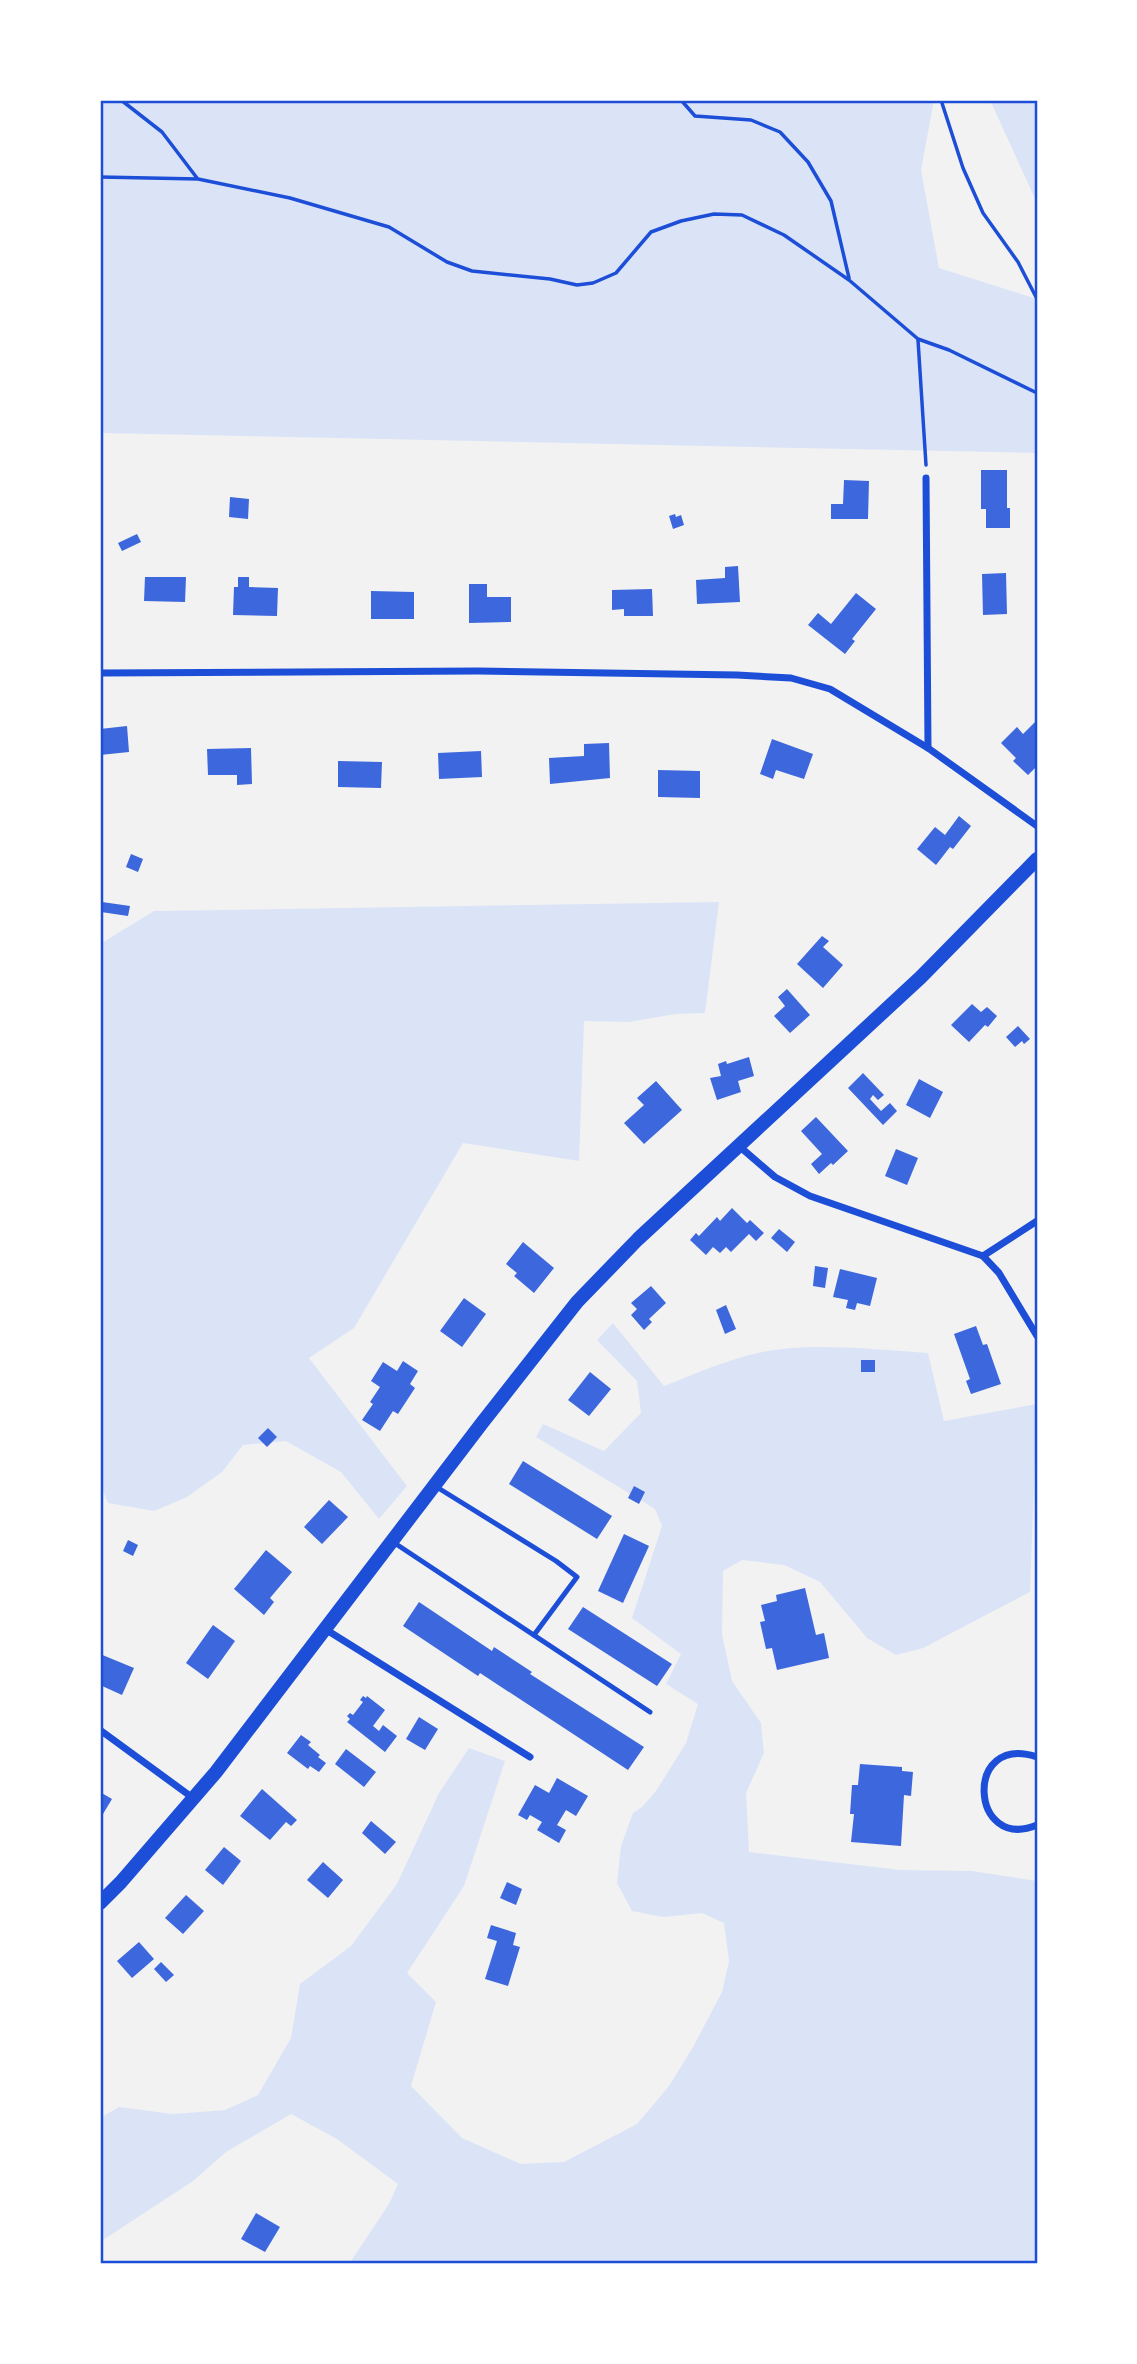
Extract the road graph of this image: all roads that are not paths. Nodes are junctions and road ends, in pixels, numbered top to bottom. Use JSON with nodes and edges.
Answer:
{"nodes":[{"id":1,"x":926,"y":478,"type":"road end"},
{"id":2,"x":100,"y":673,"type":"edge"},
{"id":3,"x":928,"y":748,"type":"junction"},
{"id":4,"x":1037,"y":826,"type":"edge"},
{"id":5,"x":1037,"y":859,"type":"edge"},
{"id":6,"x":739,"y":1146,"type":"junction"},
{"id":7,"x":1037,"y":1222,"type":"edge"},
{"id":8,"x":983,"y":1256,"type":"junction"},
{"id":9,"x":1037,"y":1336,"type":"edge"},
{"id":10,"x":435,"y":1486,"type":"junction"},
{"id":11,"x":393,"y":1542,"type":"junction"},
{"id":12,"x":325,"y":1629,"type":"junction"},
{"id":13,"x":534,"y":1635,"type":"junction"},
{"id":14,"x":650,"y":1712,"type":"dead end"},
{"id":15,"x":100,"y":1730,"type":"edge"},
{"id":16,"x":530,"y":1757,"type":"dead end"},
{"id":17,"x":1037,"y":1757,"type":"edge"},
{"id":18,"x":194,"y":1798,"type":"junction"},
{"id":19,"x":1037,"y":1825,"type":"edge"},
{"id":20,"x":100,"y":1903,"type":"edge"}],
"edges":[{"from":1,"to":3,"type":"street"},
{"from":2,"to":3,"type":"street"},
{"from":3,"to":4,"type":"street"},
{"from":5,"to":6,"type":"main road"},
{"from":6,"to":8,"type":"street"},
{"from":6,"to":10,"type":"main road"},
{"from":7,"to":8,"type":"street"},
{"from":8,"to":9,"type":"street"},
{"from":10,"to":11,"type":"main road"},
{"from":10,"to":13,"type":"lane"},
{"from":11,"to":12,"type":"main road"},
{"from":11,"to":13,"type":"lane"},
{"from":12,"to":16,"type":"street"},
{"from":12,"to":18,"type":"main road"},
{"from":13,"to":14,"type":"lane"},
{"from":15,"to":18,"type":"street"},
{"from":17,"to":19,"type":"street"},
{"from":18,"to":20,"type":"main road"}]}
